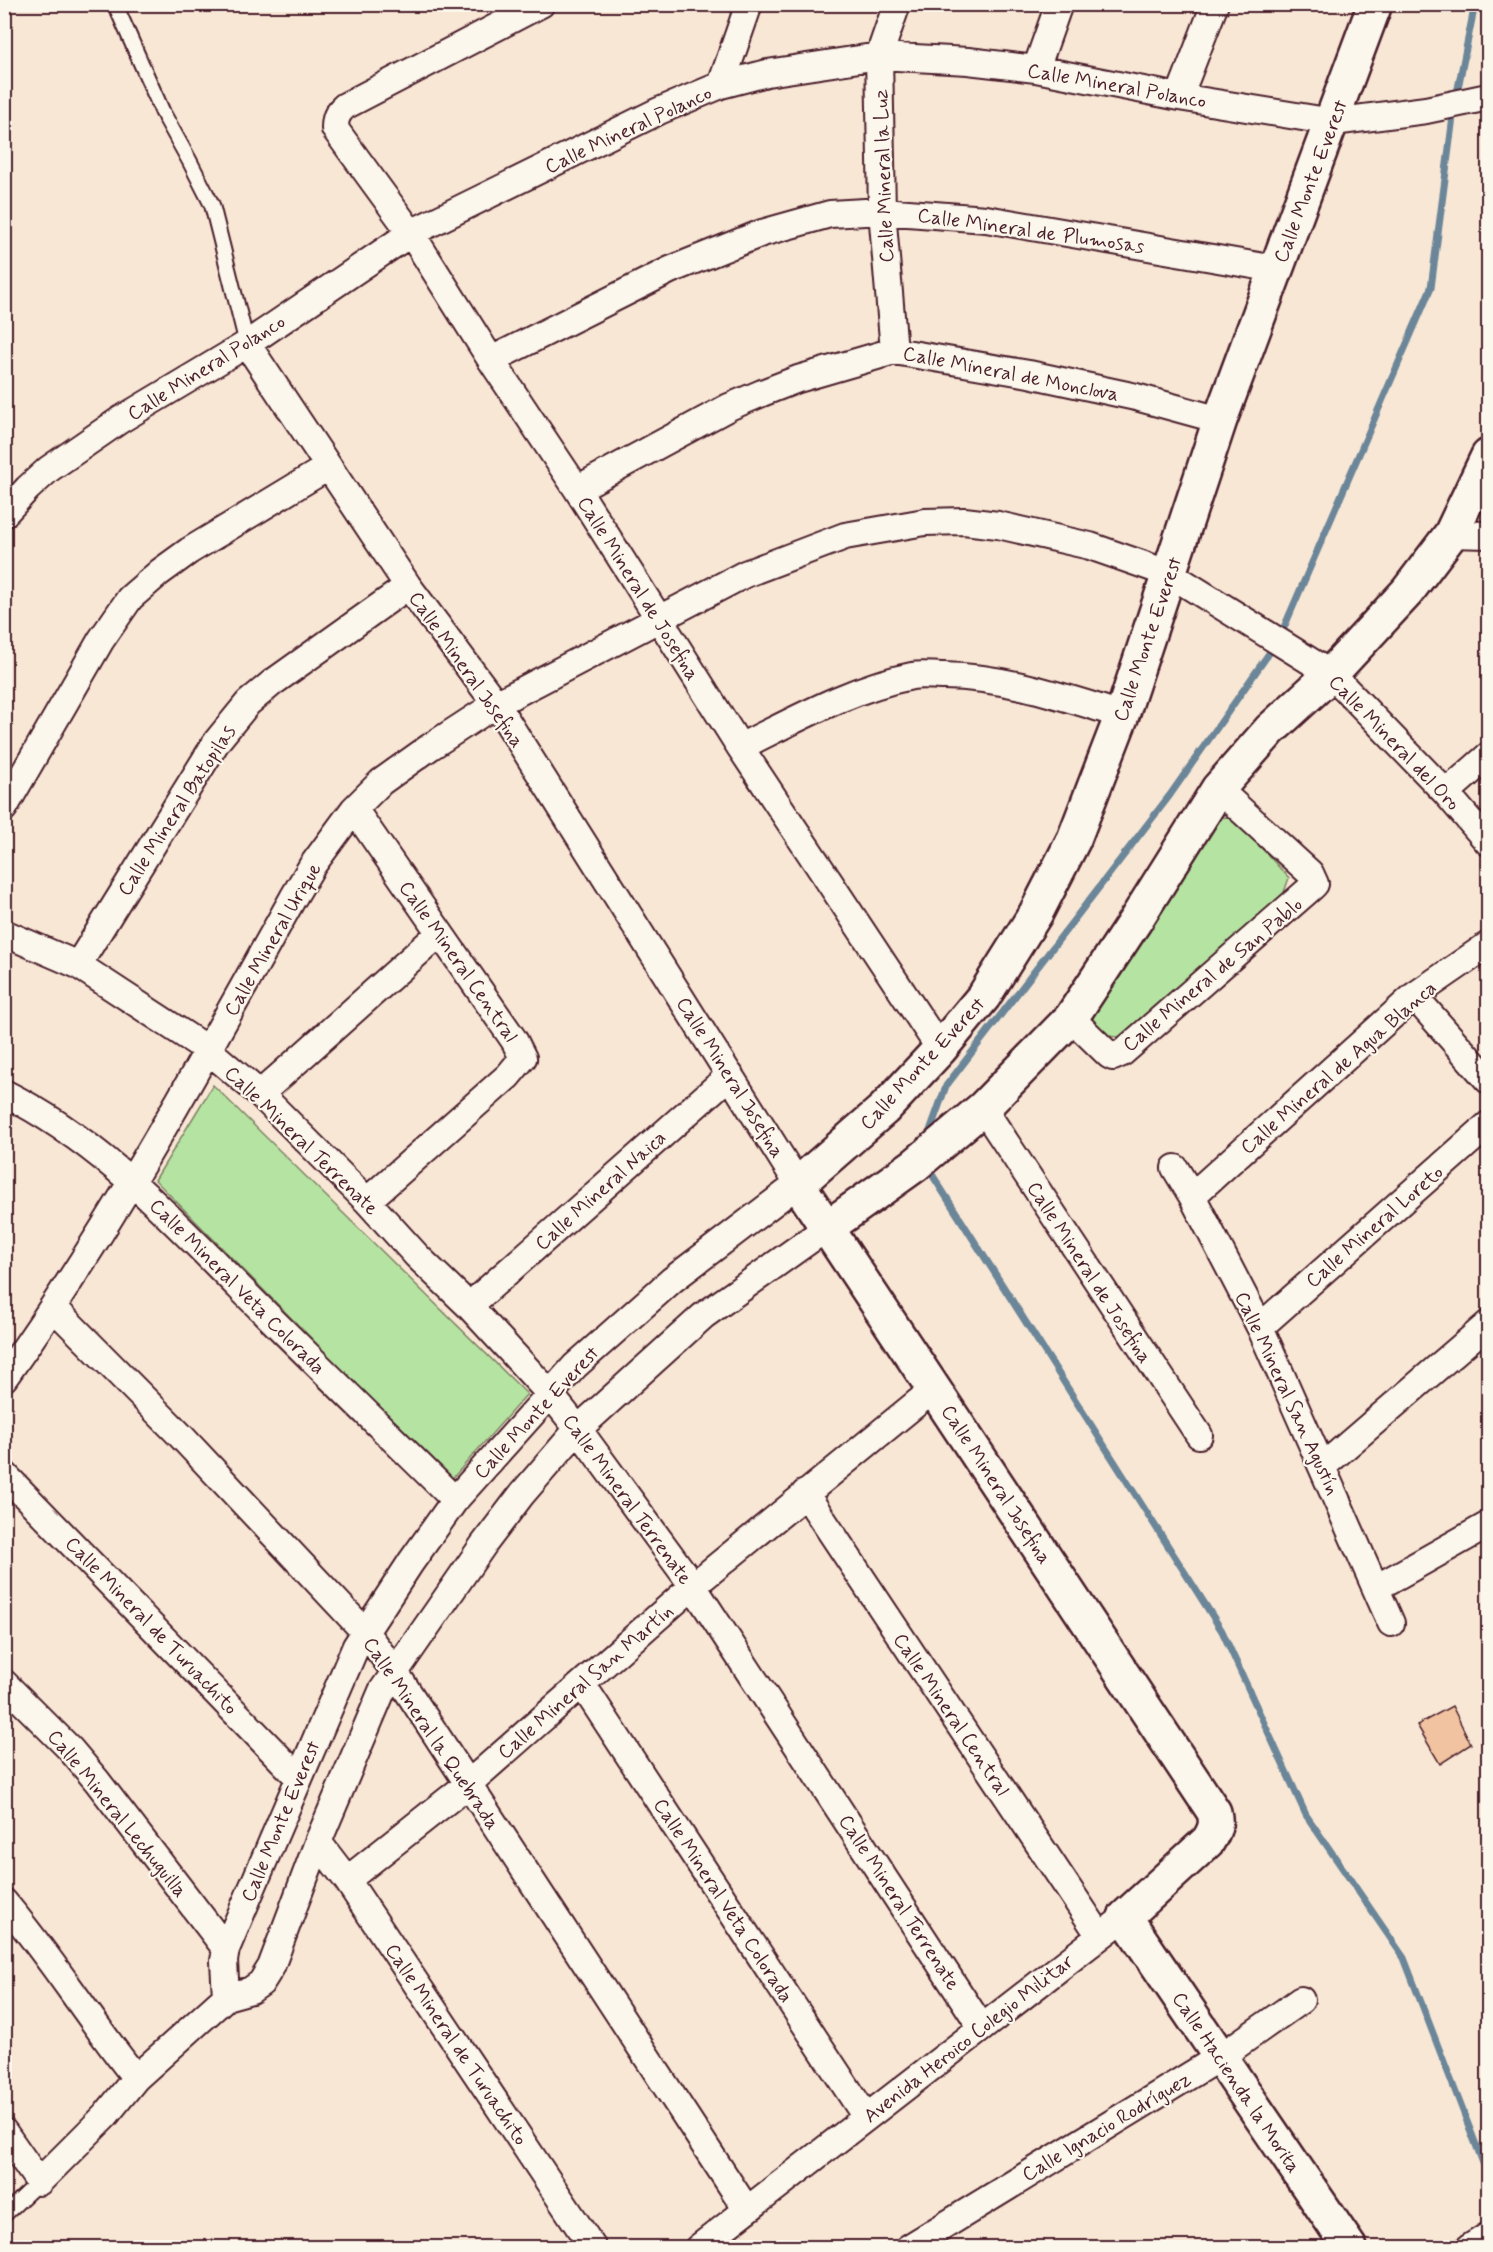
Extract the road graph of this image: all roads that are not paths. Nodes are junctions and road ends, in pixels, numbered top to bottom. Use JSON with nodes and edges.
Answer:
{"nodes":[{"id":1,"x":116,"y":4,"type":"edge"},
{"id":2,"x":542,"y":4,"type":"edge"},
{"id":3,"x":749,"y":4,"type":"edge"},
{"id":4,"x":897,"y":4,"type":"edge"},
{"id":5,"x":1059,"y":4,"type":"edge"},
{"id":6,"x":1215,"y":4,"type":"edge"},
{"id":7,"x":1375,"y":4,"type":"edge"},
{"id":8,"x":879,"y":56,"type":"junction"},
{"id":9,"x":1036,"y":69,"type":"junction"},
{"id":10,"x":721,"y":85,"type":"junction"},
{"id":11,"x":1179,"y":97,"type":"junction"},
{"id":12,"x":1488,"y":97,"type":"edge"},
{"id":13,"x":1332,"y":122,"type":"junction"},
{"id":14,"x":882,"y":210,"type":"junction"},
{"id":15,"x":411,"y":233,"type":"junction"},
{"id":16,"x":1276,"y":269,"type":"junction"},
{"id":17,"x":247,"y":344,"type":"junction"},
{"id":18,"x":894,"y":351,"type":"junction"},
{"id":19,"x":490,"y":360,"type":"junction"},
{"id":20,"x":1220,"y":420,"type":"junction"},
{"id":21,"x":1488,"y":456,"type":"edge"},
{"id":22,"x":328,"y":467,"type":"junction"},
{"id":23,"x":577,"y":489,"type":"junction"},
{"id":24,"x":4,"y":514,"type":"edge"},
{"id":25,"x":1450,"y":534,"type":"junction"},
{"id":26,"x":1488,"y":535,"type":"edge"},
{"id":27,"x":1170,"y":574,"type":"junction"},
{"id":28,"x":408,"y":586,"type":"junction"},
{"id":29,"x":658,"y":620,"type":"junction"},
{"id":30,"x":1332,"y":674,"type":"junction"},
{"id":31,"x":496,"y":705,"type":"junction"},
{"id":32,"x":1122,"y":715,"type":"junction"},
{"id":33,"x":740,"y":747,"type":"junction"},
{"id":34,"x":1488,"y":756,"type":"edge"},
{"id":35,"x":1218,"y":789,"type":"junction"},
{"id":36,"x":1446,"y":793,"type":"junction"},
{"id":37,"x":4,"y":808,"type":"edge"},
{"id":38,"x":354,"y":808,"type":"junction"},
{"id":39,"x":1488,"y":842,"type":"edge"},
{"id":40,"x":4,"y":933,"type":"edge"},
{"id":41,"x":440,"y":933,"type":"junction"},
{"id":42,"x":1488,"y":945,"type":"edge"},
{"id":43,"x":78,"y":965,"type":"junction"},
{"id":44,"x":1414,"y":996,"type":"junction"},
{"id":45,"x":1071,"y":1017,"type":"junction"},
{"id":46,"x":940,"y":1049,"type":"junction"},
{"id":47,"x":208,"y":1050,"type":"junction"},
{"id":48,"x":730,"y":1075,"type":"junction"},
{"id":49,"x":1488,"y":1080,"type":"edge"},
{"id":50,"x":4,"y":1093,"type":"edge"},
{"id":51,"x":260,"y":1094,"type":"junction"},
{"id":52,"x":982,"y":1108,"type":"junction"},
{"id":53,"x":1488,"y":1125,"type":"edge"},
{"id":54,"x":1175,"y":1168,"type":"dead end"},
{"id":55,"x":132,"y":1180,"type":"junction"},
{"id":56,"x":798,"y":1184,"type":"junction"},
{"id":57,"x":1192,"y":1196,"type":"junction"},
{"id":58,"x":367,"y":1201,"type":"junction"},
{"id":59,"x":828,"y":1227,"type":"junction"},
{"id":60,"x":469,"y":1306,"type":"junction"},
{"id":61,"x":54,"y":1308,"type":"junction"},
{"id":62,"x":1488,"y":1324,"type":"edge"},
{"id":63,"x":1260,"y":1326,"type":"junction"},
{"id":64,"x":4,"y":1378,"type":"edge"},
{"id":65,"x":934,"y":1389,"type":"junction"},
{"id":66,"x":550,"y":1394,"type":"junction"},
{"id":67,"x":578,"y":1429,"type":"junction"},
{"id":68,"x":1199,"y":1436,"type":"dead end"},
{"id":69,"x":1322,"y":1467,"type":"junction"},
{"id":70,"x":4,"y":1474,"type":"edge"},
{"id":71,"x":805,"y":1493,"type":"junction"},
{"id":72,"x":455,"y":1500,"type":"junction"},
{"id":73,"x":1488,"y":1525,"type":"edge"},
{"id":74,"x":693,"y":1586,"type":"junction"},
{"id":75,"x":1376,"y":1588,"type":"junction"},
{"id":76,"x":1391,"y":1623,"type":"dead end"},
{"id":77,"x":365,"y":1632,"type":"junction"},
{"id":78,"x":395,"y":1672,"type":"junction"},
{"id":79,"x":4,"y":1683,"type":"edge"},
{"id":80,"x":582,"y":1684,"type":"junction"},
{"id":81,"x":298,"y":1777,"type":"junction"},
{"id":82,"x":467,"y":1785,"type":"junction"},
{"id":83,"x":1214,"y":1812,"type":"joint"},
{"id":84,"x":318,"y":1842,"type":"junction"},
{"id":85,"x":347,"y":1880,"type":"junction"},
{"id":86,"x":4,"y":1902,"type":"edge"},
{"id":87,"x":1112,"y":1926,"type":"junction"},
{"id":88,"x":226,"y":1949,"type":"junction"},
{"id":89,"x":226,"y":1997,"type":"junction"},
{"id":90,"x":1301,"y":2000,"type":"dead end"},
{"id":91,"x":982,"y":2028,"type":"junction"},
{"id":92,"x":1220,"y":2057,"type":"junction"},
{"id":93,"x":136,"y":2078,"type":"junction"},
{"id":94,"x":866,"y":2117,"type":"junction"},
{"id":95,"x":4,"y":2132,"type":"edge"},
{"id":96,"x":39,"y":2182,"type":"junction"},
{"id":97,"x":747,"y":2210,"type":"junction"},
{"id":98,"x":4,"y":2215,"type":"edge"},
{"id":99,"x":1488,"y":2236,"type":"edge"},
{"id":100,"x":593,"y":2247,"type":"edge"},
{"id":101,"x":698,"y":2247,"type":"edge"},
{"id":102,"x":908,"y":2247,"type":"edge"},
{"id":103,"x":1350,"y":2247,"type":"edge"},
{"id":104,"x":1469,"y":2247,"type":"edge"}],
"edges":[{"from":1,"to":17,"type":"lane"},
{"from":2,"to":15,"type":"street","name":"Calle Mineral de Josefina"},
{"from":3,"to":10,"type":"street"},
{"from":4,"to":8,"type":"street","name":"Calle Mineral la Luz"},
{"from":5,"to":9,"type":"street"},
{"from":6,"to":11,"type":"street"},
{"from":7,"to":13,"type":"street","name":"Calle Monte Everest"},
{"from":8,"to":9,"type":"street","name":"Calle Mineral Polanco"},
{"from":8,"to":10,"type":"street","name":"Calle Mineral Polanco"},
{"from":8,"to":14,"type":"street","name":"Calle Mineral la Luz"},
{"from":9,"to":11,"type":"street","name":"Calle Mineral Polanco"},
{"from":10,"to":15,"type":"street","name":"Calle Mineral Polanco"},
{"from":11,"to":13,"type":"street","name":"Calle Mineral Polanco"},
{"from":12,"to":13,"type":"street","name":"Calle Mineral Polanco"},
{"from":13,"to":16,"type":"street","name":"Calle Monte Everest"},
{"from":14,"to":16,"type":"street","name":"Calle Mineral de Plumosas"},
{"from":14,"to":18,"type":"street","name":"Calle Mineral la Luz"},
{"from":14,"to":19,"type":"street","name":"Calle Mineral de Plumosas"},
{"from":15,"to":17,"type":"street","name":"Calle Mineral Polanco"},
{"from":15,"to":19,"type":"street","name":"Calle Mineral de Josefina"},
{"from":16,"to":20,"type":"street","name":"Calle Monte Everest"},
{"from":17,"to":22,"type":"street","name":"Calle Mineral Josefina"},
{"from":17,"to":24,"type":"street","name":"Calle Mineral Polanco"},
{"from":18,"to":20,"type":"street","name":"Calle Mineral de Monclova"},
{"from":18,"to":23,"type":"street","name":"Calle Mineral de Monclova"},
{"from":19,"to":23,"type":"street","name":"Calle Mineral de Josefina"},
{"from":20,"to":27,"type":"street","name":"Calle Monte Everest"},
{"from":21,"to":25,"type":"street"},
{"from":22,"to":28,"type":"street","name":"Calle Mineral Josefina"},
{"from":22,"to":37,"type":"street"},
{"from":23,"to":29,"type":"street","name":"Calle Mineral de Josefina"},
{"from":25,"to":26,"type":"street"},
{"from":25,"to":30,"type":"street"},
{"from":27,"to":29,"type":"street","name":"Calle Mineral del Oro"},
{"from":27,"to":30,"type":"street","name":"Calle Mineral del Oro"},
{"from":27,"to":32,"type":"street","name":"Calle Monte Everest"},
{"from":28,"to":31,"type":"street","name":"Calle Mineral Josefina"},
{"from":28,"to":43,"type":"street","name":"Calle Mineral Batopilas"},
{"from":29,"to":31,"type":"street","name":"Calle Mineral Urique"},
{"from":29,"to":33,"type":"street","name":"Calle Mineral de Josefina"},
{"from":30,"to":35,"type":"street"},
{"from":30,"to":36,"type":"street","name":"Calle Mineral del Oro"},
{"from":31,"to":38,"type":"street","name":"Calle Mineral Urique"},
{"from":31,"to":48,"type":"street","name":"Calle Mineral Josefina"},
{"from":32,"to":33,"type":"street"},
{"from":32,"to":46,"type":"street","name":"Calle Monte Everest"},
{"from":33,"to":46,"type":"street","name":"Calle Mineral de Josefina"},
{"from":34,"to":36,"type":"street"},
{"from":35,"to":45,"type":"street"},
{"from":35,"to":45,"type":"street","name":"Calle Mineral de San Pablo"},
{"from":36,"to":39,"type":"street","name":"Calle Mineral del Oro"},
{"from":38,"to":41,"type":"street","name":"Calle Mineral Central"},
{"from":38,"to":47,"type":"street","name":"Calle Mineral Urique"},
{"from":40,"to":43,"type":"street","name":"Calle Mineral Terrenate"},
{"from":41,"to":51,"type":"street"},
{"from":41,"to":58,"type":"street","name":"Calle Mineral Central"},
{"from":42,"to":44,"type":"street","name":"Calle Mineral de Agua Blanca"},
{"from":43,"to":47,"type":"street","name":"Calle Mineral Terrenate"},
{"from":44,"to":49,"type":"street"},
{"from":44,"to":57,"type":"street","name":"Calle Mineral de Agua Blanca"},
{"from":45,"to":52,"type":"street"},
{"from":46,"to":56,"type":"street","name":"Calle Monte Everest"},
{"from":47,"to":51,"type":"street","name":"Calle Mineral Terrenate"},
{"from":47,"to":55,"type":"street","name":"Calle Mineral Urique"},
{"from":48,"to":56,"type":"street","name":"Calle Mineral Josefina"},
{"from":48,"to":60,"type":"street","name":"Calle Mineral Naica"},
{"from":50,"to":55,"type":"street","name":"Calle Mineral Veta Colorada"},
{"from":51,"to":58,"type":"street","name":"Calle Mineral Terrenate"},
{"from":52,"to":59,"type":"street"},
{"from":52,"to":68,"type":"street","name":"Calle Mineral de Josefina"},
{"from":53,"to":63,"type":"street","name":"Calle Mineral Loreto"},
{"from":54,"to":57,"type":"street","name":"Calle Mineral San Agustín"},
{"from":55,"to":61,"type":"street","name":"Calle Mineral Urique"},
{"from":55,"to":72,"type":"street","name":"Calle Mineral Veta Colorada"},
{"from":56,"to":59,"type":"street","name":"Calle Mineral Josefina"},
{"from":56,"to":66,"type":"street","name":"Calle Monte Everest"},
{"from":57,"to":63,"type":"street","name":"Calle Mineral San Agustín"},
{"from":58,"to":60,"type":"street","name":"Calle Mineral Terrenate"},
{"from":59,"to":65,"type":"street","name":"Calle Mineral Josefina"},
{"from":59,"to":67,"type":"street"},
{"from":60,"to":66,"type":"street","name":"Calle Mineral Terrenate"},
{"from":61,"to":64,"type":"street","name":"Calle Mineral Urique"},
{"from":61,"to":77,"type":"street","name":"Calle Mineral la Quebrada"},
{"from":62,"to":69,"type":"street"},
{"from":63,"to":69,"type":"street","name":"Calle Mineral San Agustín"},
{"from":65,"to":71,"type":"street","name":"Calle Mineral San Martín"},
{"from":65,"to":83,"type":"street","name":"Calle Mineral Josefina"},
{"from":66,"to":67,"type":"street","name":"Calle Mineral Terrenate"},
{"from":66,"to":72,"type":"street","name":"Calle Monte Everest"},
{"from":67,"to":74,"type":"street","name":"Calle Mineral Terrenate"},
{"from":67,"to":78,"type":"street"},
{"from":69,"to":75,"type":"street","name":"Calle Mineral San Agustín"},
{"from":70,"to":81,"type":"street","name":"Calle Mineral de Turuachito"},
{"from":71,"to":74,"type":"street","name":"Calle Mineral San Martín"},
{"from":71,"to":87,"type":"street","name":"Calle Mineral Central"},
{"from":72,"to":77,"type":"street","name":"Calle Monte Everest"},
{"from":73,"to":75,"type":"street"},
{"from":74,"to":80,"type":"street","name":"Calle Mineral San Martín"},
{"from":74,"to":91,"type":"street","name":"Calle Mineral Terrenate"},
{"from":75,"to":76,"type":"street","name":"Calle Mineral San Agustín"},
{"from":77,"to":78,"type":"street","name":"Calle Mineral la Quebrada"},
{"from":77,"to":81,"type":"street","name":"Calle Monte Everest"},
{"from":78,"to":82,"type":"street","name":"Calle Mineral la Quebrada"},
{"from":78,"to":84,"type":"street"},
{"from":79,"to":88,"type":"street","name":"Calle Mineral Lechuguilla"},
{"from":80,"to":82,"type":"street","name":"Calle Mineral San Martín"},
{"from":80,"to":94,"type":"street","name":"Calle Mineral Veta Colorada"},
{"from":81,"to":88,"type":"street","name":"Calle Monte Everest"},
{"from":82,"to":85,"type":"street","name":"Calle Mineral San Martín"},
{"from":82,"to":97,"type":"street","name":"Calle Mineral la Quebrada"},
{"from":83,"to":87,"type":"street","name":"Avenida Heroico Colegio Militar"},
{"from":84,"to":85,"type":"street","name":"Calle Mineral de Turuachito"},
{"from":84,"to":89,"type":"street"},
{"from":85,"to":100,"type":"street","name":"Calle Mineral de Turuachito"},
{"from":86,"to":93,"type":"street"},
{"from":87,"to":91,"type":"street","name":"Avenida Heroico Colegio Militar"},
{"from":87,"to":92,"type":"street","name":"Calle Hacienda la Morita"},
{"from":88,"to":89,"type":"street","name":"Calle Monte Everest"},
{"from":89,"to":93,"type":"street"},
{"from":90,"to":92,"type":"street","name":"Calle Ignacio Rodríguez"},
{"from":91,"to":94,"type":"street","name":"Avenida Heroico Colegio Militar"},
{"from":92,"to":102,"type":"street","name":"Calle Ignacio Rodríguez"},
{"from":92,"to":103,"type":"street","name":"Calle Hacienda la Morita"},
{"from":93,"to":96,"type":"street"},
{"from":94,"to":97,"type":"street","name":"Avenida Heroico Colegio Militar"},
{"from":95,"to":96,"type":"street"},
{"from":96,"to":98,"type":"lane"},
{"from":97,"to":101,"type":"street","name":"Avenida Heroico Colegio Militar"},
{"from":99,"to":104,"type":"street"}]}
